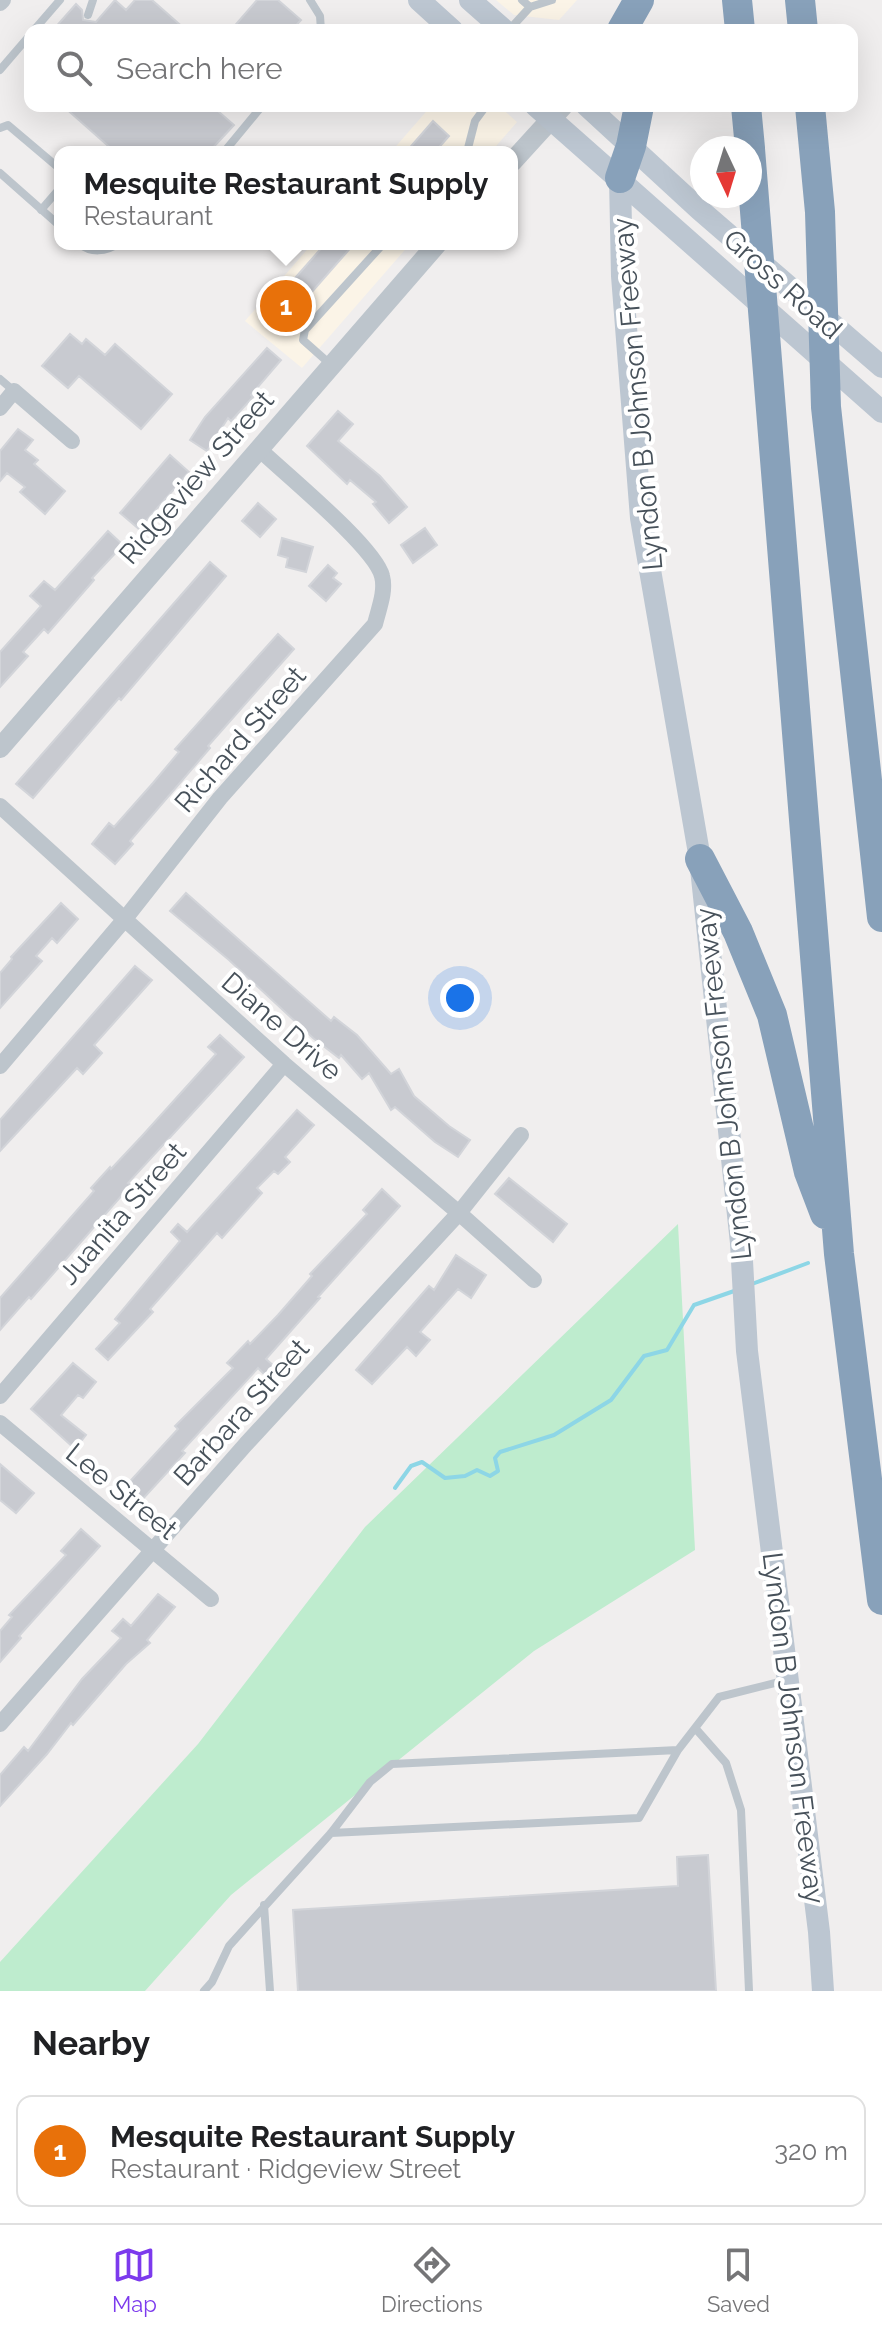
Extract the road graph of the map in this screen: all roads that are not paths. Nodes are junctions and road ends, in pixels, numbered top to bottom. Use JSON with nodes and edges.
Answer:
{"nodes":[{"id":1,"x":60,"y":0,"type":"edge"},
{"id":2,"x":93,"y":0,"type":"edge"},
{"id":3,"x":310,"y":0,"type":"edge"},
{"id":4,"x":419,"y":0,"type":"edge"},
{"id":5,"x":470,"y":0,"type":"edge"},
{"id":6,"x":552,"y":0,"type":"edge"},
{"id":7,"x":639,"y":0,"type":"edge"},
{"id":8,"x":647,"y":0,"type":"edge"},
{"id":9,"x":737,"y":0,"type":"edge"},
{"id":10,"x":800,"y":0,"type":"edge"},
{"id":11,"x":526,"y":3,"type":"edge"},
{"id":12,"x":88,"y":15,"type":"dead end"},
{"id":13,"x":40,"y":24,"type":"edge"},
{"id":14,"x":321,"y":24,"type":"edge"},
{"id":15,"x":445,"y":24,"type":"edge"},
{"id":16,"x":499,"y":24,"type":"edge"},
{"id":17,"x":510,"y":24,"type":"edge"},
{"id":18,"x":625,"y":24,"type":"edge"},
{"id":19,"x":645,"y":24,"type":"edge"},
{"id":20,"x":739,"y":24,"type":"edge"},
{"id":21,"x":802,"y":24,"type":"edge"},
{"id":22,"x":24,"y":43,"type":"edge"},
{"id":23,"x":0,"y":70,"type":"edge"},
{"id":24,"x":257,"y":112,"type":"edge"},
{"id":25,"x":482,"y":112,"type":"edge"},
{"id":26,"x":549,"y":112,"type":"edge"},
{"id":27,"x":551,"y":112,"type":"edge"},
{"id":28,"x":594,"y":112,"type":"edge"},
{"id":29,"x":638,"y":112,"type":"edge"},
{"id":30,"x":747,"y":112,"type":"edge"},
{"id":31,"x":811,"y":112,"type":"edge"},
{"id":32,"x":0,"y":128,"type":"edge"},
{"id":33,"x":749,"y":136,"type":"edge"},
{"id":34,"x":229,"y":146,"type":"edge"},
{"id":35,"x":469,"y":146,"type":"edge"},
{"id":36,"x":631,"y":146,"type":"junction"},
{"id":37,"x":518,"y":154,"type":"edge"},
{"id":38,"x":54,"y":164,"type":"edge"},
{"id":39,"x":0,"y":173,"type":"edge"},
{"id":40,"x":620,"y":178,"type":"junction"},
{"id":41,"x":54,"y":195,"type":"edge"},
{"id":42,"x":755,"y":208,"type":"edge"},
{"id":43,"x":41,"y":210,"type":"junction"},
{"id":44,"x":54,"y":221,"type":"edge"},
{"id":45,"x":378,"y":250,"type":"edge"},
{"id":46,"x":428,"y":250,"type":"edge"},
{"id":47,"x":330,"y":364,"type":"junction"},
{"id":48,"x":879,"y":365,"type":"edge"},
{"id":49,"x":0,"y":379,"type":"edge"},
{"id":50,"x":14,"y":391,"type":"junction"},
{"id":51,"x":0,"y":408,"type":"edge"},
{"id":52,"x":881,"y":411,"type":"edge"},
{"id":53,"x":72,"y":441,"type":"dead end"},
{"id":54,"x":258,"y":448,"type":"junction"},
{"id":55,"x":0,"y":748,"type":"edge"},
{"id":56,"x":0,"y":806,"type":"edge"},
{"id":57,"x":700,"y":859,"type":"junction"},
{"id":58,"x":882,"y":917,"type":"edge"},
{"id":59,"x":124,"y":920,"type":"junction"},
{"id":60,"x":284,"y":1064,"type":"junction"},
{"id":61,"x":0,"y":1066,"type":"edge"},
{"id":62,"x":521,"y":1135,"type":"dead end"},
{"id":63,"x":459,"y":1213,"type":"junction"},
{"id":64,"x":839,"y":1254,"type":"junction"},
{"id":65,"x":534,"y":1280,"type":"dead end"},
{"id":66,"x":0,"y":1396,"type":"edge"},
{"id":67,"x":0,"y":1423,"type":"edge"},
{"id":68,"x":153,"y":1549,"type":"junction"},
{"id":69,"x":211,"y":1599,"type":"dead end"},
{"id":70,"x":882,"y":1600,"type":"edge"},
{"id":71,"x":788,"y":1680,"type":"junction"},
{"id":72,"x":0,"y":1724,"type":"edge"},
{"id":73,"x":696,"y":1729,"type":"junction"},
{"id":74,"x":678,"y":1750,"type":"junction"},
{"id":75,"x":331,"y":1833,"type":"junction"},
{"id":76,"x":264,"y":1905,"type":"junction"},
{"id":77,"x":204,"y":1991,"type":"edge"},
{"id":78,"x":270,"y":1991,"type":"edge"},
{"id":79,"x":749,"y":1991,"type":"edge"},
{"id":80,"x":823,"y":1991,"type":"edge"}],
"edges":[{"from":1,"to":13,"type":"lane"},
{"from":2,"to":12,"type":"lane"},
{"from":3,"to":14,"type":"lane"},
{"from":4,"to":15,"type":"main road"},
{"from":5,"to":16,"type":"main road"},
{"from":6,"to":11,"type":"lane"},
{"from":7,"to":18,"type":"highway"},
{"from":8,"to":19,"type":"highway"},
{"from":9,"to":20,"type":"highway"},
{"from":10,"to":21,"type":"highway"},
{"from":11,"to":17,"type":"lane"},
{"from":22,"to":23,"type":"lane"},
{"from":24,"to":34,"type":"lane"},
{"from":25,"to":35,"type":"lane"},
{"from":26,"to":37,"type":"street"},
{"from":27,"to":40,"type":"main road","name":"Gross Road"},
{"from":28,"to":36,"type":"main road","name":"Gross Road"},
{"from":29,"to":36,"type":"highway"},
{"from":30,"to":33,"type":"highway"},
{"from":31,"to":58,"type":"highway"},
{"from":32,"to":38,"type":"lane"},
{"from":36,"to":40,"type":"highway"},
{"from":36,"to":48,"type":"main road","name":"Gross Road"},
{"from":39,"to":43,"type":"lane"},
{"from":40,"to":52,"type":"main road","name":"Gross Road"},
{"from":40,"to":57,"type":"main road","name":"Lyndon B Johnson Freeway"},
{"from":41,"to":43,"type":"lane"},
{"from":42,"to":64,"type":"highway"},
{"from":43,"to":44,"type":"lane"},
{"from":45,"to":47,"type":"lane"},
{"from":46,"to":47,"type":"street","name":"Ridgeview Street"},
{"from":47,"to":54,"type":"street","name":"Ridgeview Street"},
{"from":49,"to":50,"type":"lane"},
{"from":50,"to":51,"type":"street"},
{"from":50,"to":53,"type":"street"},
{"from":54,"to":55,"type":"street","name":"Ridgeview Street"},
{"from":54,"to":59,"type":"street","name":"Richard Street"},
{"from":56,"to":59,"type":"street","name":"Diane Drive"},
{"from":57,"to":64,"type":"highway"},
{"from":57,"to":71,"type":"main road","name":"Lyndon B Johnson Freeway"},
{"from":59,"to":60,"type":"street","name":"Diane Drive"},
{"from":59,"to":61,"type":"street","name":"Richard Street"},
{"from":60,"to":63,"type":"street","name":"Diane Drive"},
{"from":60,"to":66,"type":"street","name":"Juanita Street"},
{"from":62,"to":63,"type":"street","name":"Barbara Street"},
{"from":63,"to":65,"type":"street","name":"Diane Drive"},
{"from":63,"to":68,"type":"street","name":"Barbara Street"},
{"from":64,"to":70,"type":"highway"},
{"from":67,"to":68,"type":"street","name":"Lee Street"},
{"from":68,"to":69,"type":"street","name":"Lee Street"},
{"from":68,"to":72,"type":"street","name":"Barbara Street"},
{"from":71,"to":73,"type":"lane"},
{"from":71,"to":80,"type":"main road","name":"Lyndon B Johnson Freeway"},
{"from":73,"to":74,"type":"lane"},
{"from":73,"to":79,"type":"lane"},
{"from":74,"to":75,"type":"lane"},
{"from":74,"to":75,"type":"lane"},
{"from":75,"to":76,"type":"lane"},
{"from":76,"to":77,"type":"lane"},
{"from":76,"to":78,"type":"lane"}]}
